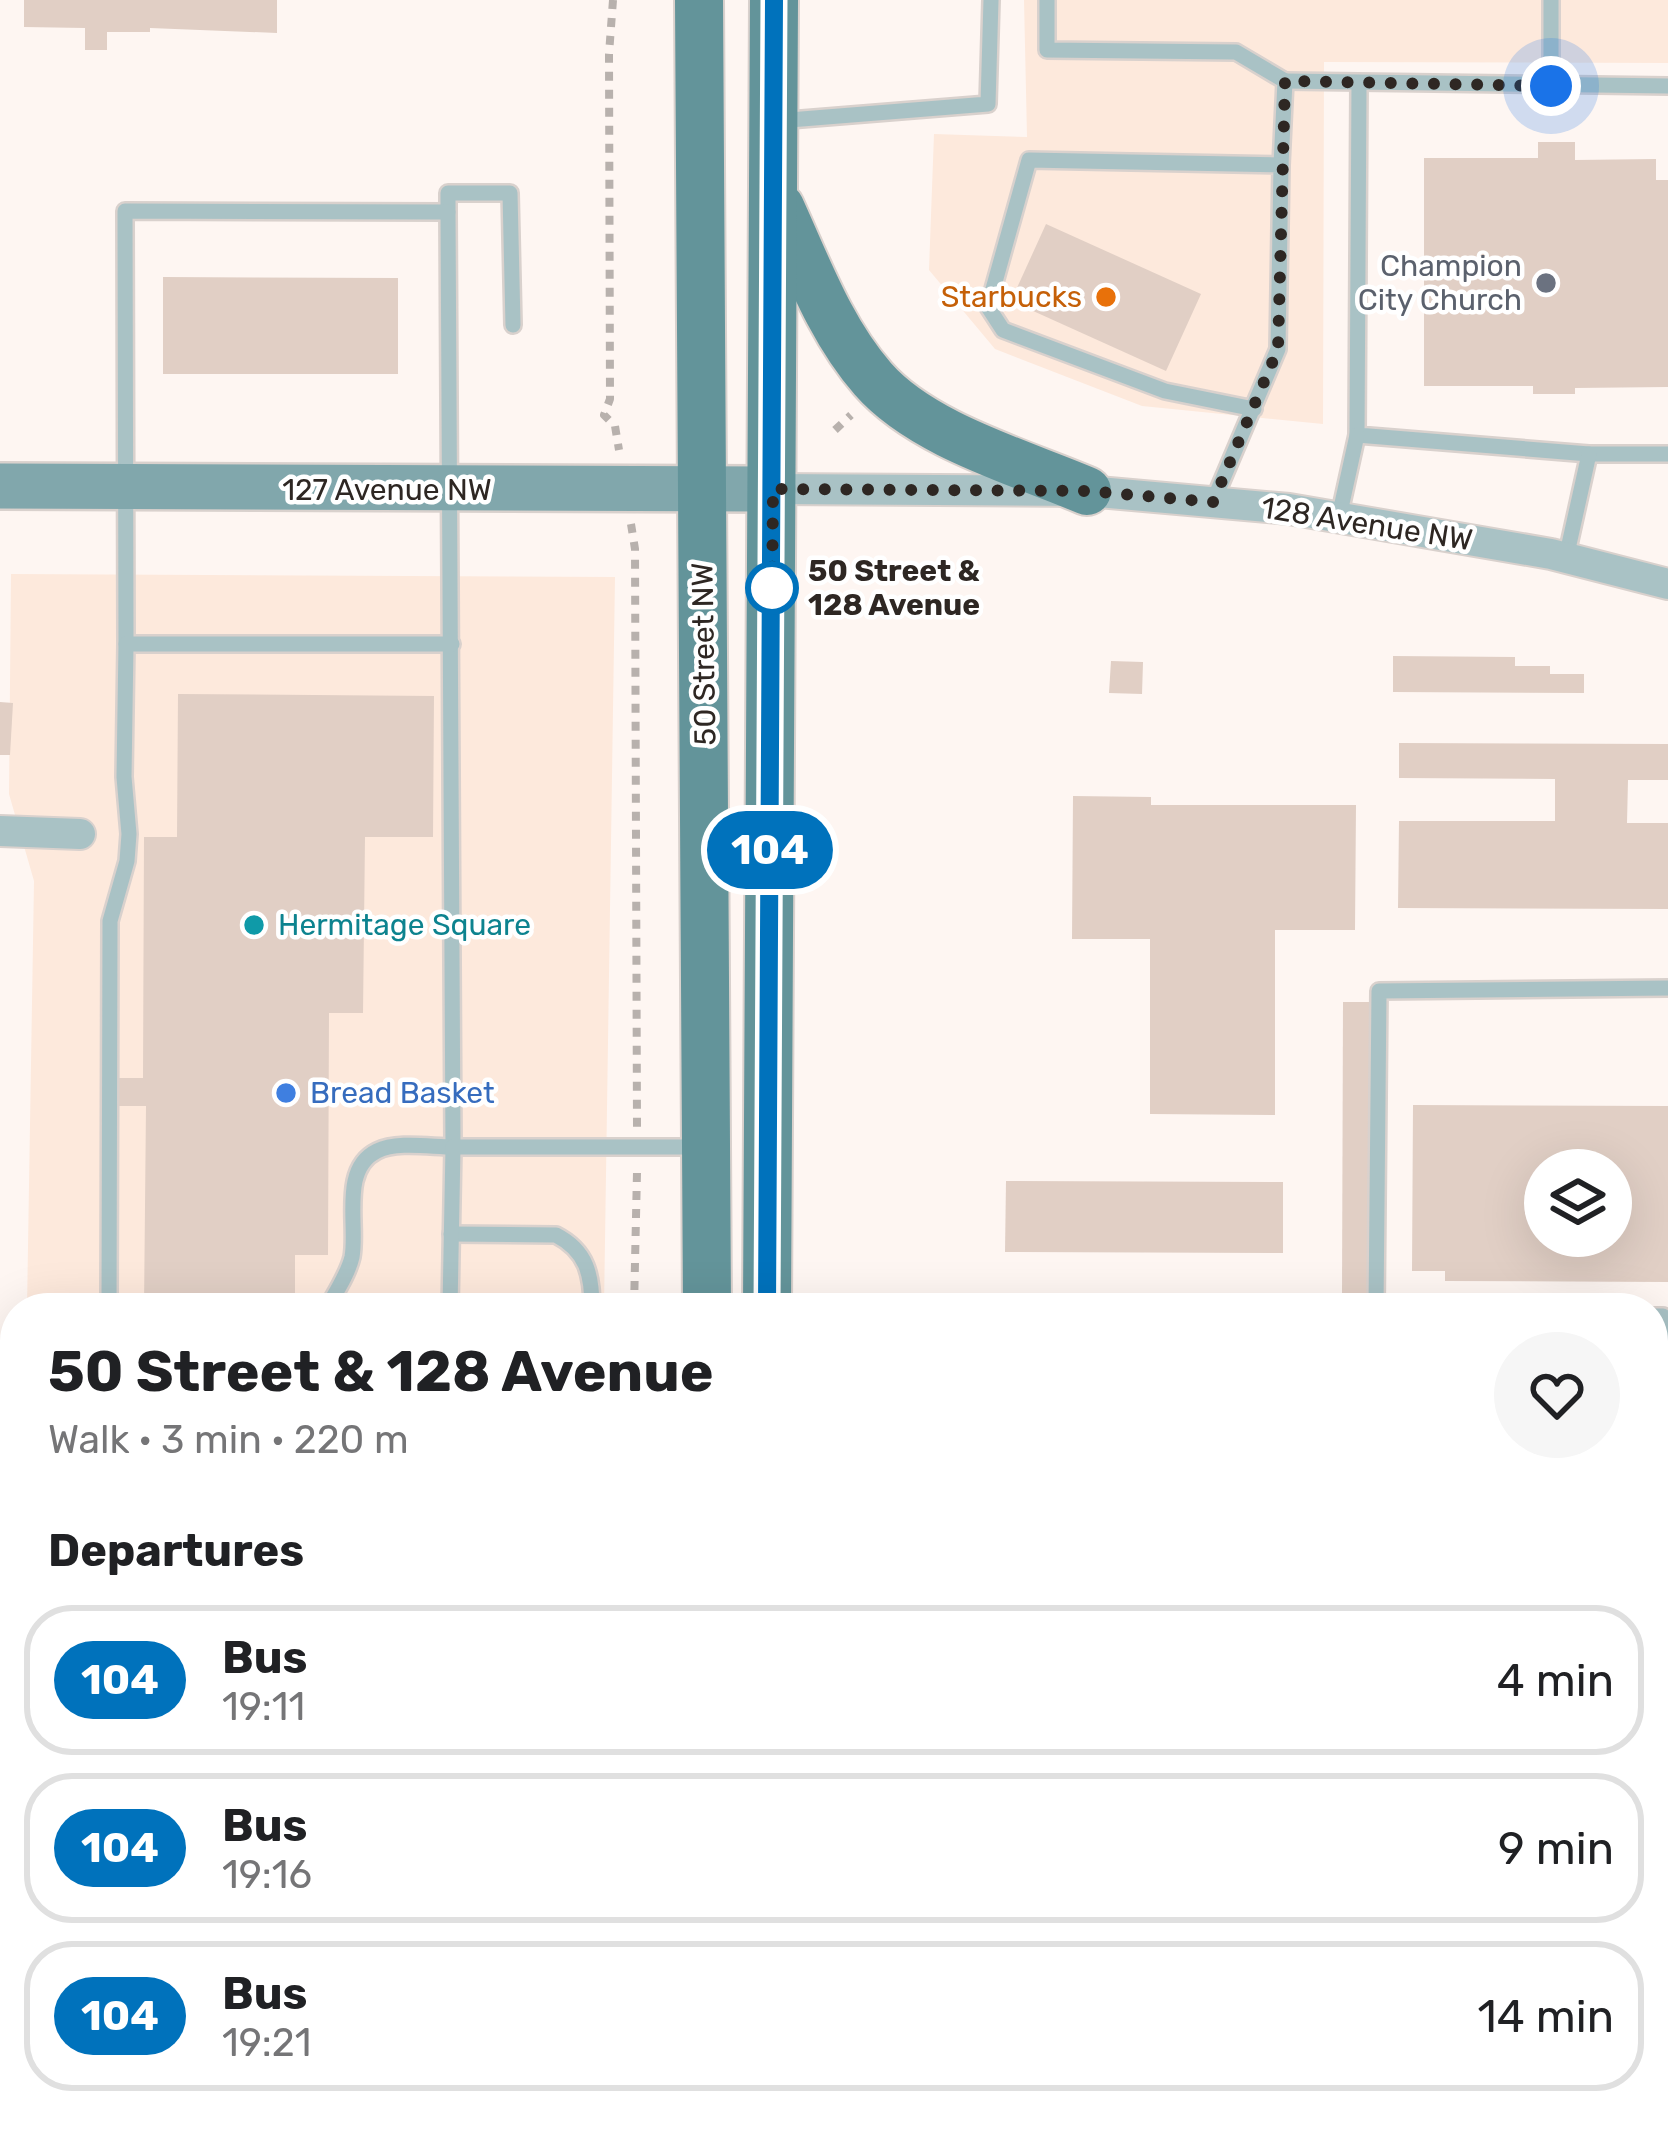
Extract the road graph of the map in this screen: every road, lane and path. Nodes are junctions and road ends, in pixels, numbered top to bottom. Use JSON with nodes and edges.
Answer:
{"nodes":[{"id":1,"x":613,"y":0,"type":"edge"},
{"id":2,"x":699,"y":0,"type":"edge"},
{"id":3,"x":774,"y":0,"type":"edge"},
{"id":4,"x":991,"y":0,"type":"edge"},
{"id":5,"x":1047,"y":0,"type":"edge"},
{"id":6,"x":1551,"y":0,"type":"edge"},
{"id":7,"x":1285,"y":81,"type":"junction"},
{"id":8,"x":1359,"y":83,"type":"junction"},
{"id":9,"x":1551,"y":86,"type":"junction"},
{"id":10,"x":1668,"y":86,"type":"edge"},
{"id":11,"x":774,"y":122,"type":"junction"},
{"id":12,"x":1281,"y":165,"type":"junction"},
{"id":13,"x":773,"y":191,"type":"junction"},
{"id":14,"x":448,"y":212,"type":"junction"},
{"id":15,"x":513,"y":326,"type":"dead end"},
{"id":16,"x":1254,"y":409,"type":"junction"},
{"id":17,"x":615,"y":426,"type":"dead end"},
{"id":18,"x":1357,"y":435,"type":"junction"},
{"id":19,"x":1589,"y":454,"type":"junction"},
{"id":20,"x":1668,"y":454,"type":"edge"},
{"id":21,"x":0,"y":486,"type":"edge"},
{"id":22,"x":125,"y":489,"type":"junction"},
{"id":23,"x":703,"y":489,"type":"junction"},
{"id":24,"x":773,"y":489,"type":"junction"},
{"id":25,"x":451,"y":490,"type":"junction"},
{"id":26,"x":1087,"y":491,"type":"junction"},
{"id":27,"x":1213,"y":502,"type":"junction"},
{"id":28,"x":1339,"y":518,"type":"junction"},
{"id":29,"x":635,"y":549,"type":"dead end"},
{"id":30,"x":1566,"y":558,"type":"junction"},
{"id":31,"x":1668,"y":584,"type":"edge"},
{"id":32,"x":126,"y":644,"type":"junction"},
{"id":33,"x":452,"y":644,"type":"junction"},
{"id":34,"x":0,"y":831,"type":"edge"},
{"id":35,"x":80,"y":834,"type":"dead end"},
{"id":36,"x":1668,"y":988,"type":"edge"},
{"id":37,"x":452,"y":1147,"type":"junction"},
{"id":38,"x":706,"y":1147,"type":"junction"},
{"id":39,"x":637,"y":1149,"type":"junction"},
{"id":40,"x":452,"y":1234,"type":"junction"},
{"id":41,"x":109,"y":1293,"type":"edge"},
{"id":42,"x":334,"y":1293,"type":"edge"},
{"id":43,"x":450,"y":1293,"type":"edge"},
{"id":44,"x":590,"y":1293,"type":"edge"},
{"id":45,"x":634,"y":1293,"type":"edge"},
{"id":46,"x":707,"y":1293,"type":"edge"},
{"id":47,"x":766,"y":1293,"type":"edge"},
{"id":48,"x":1376,"y":1293,"type":"edge"}],
"edges":[{"from":1,"to":17,"type":"path"},
{"from":2,"to":23,"type":"main road","name":"50 Street NW"},
{"from":3,"to":11,"type":"main road"},
{"from":4,"to":11,"type":"lane"},
{"from":5,"to":7,"type":"lane"},
{"from":6,"to":9,"type":"lane"},
{"from":7,"to":8,"type":"lane"},
{"from":7,"to":12,"type":"lane"},
{"from":8,"to":9,"type":"lane"},
{"from":8,"to":18,"type":"lane"},
{"from":9,"to":10,"type":"lane"},
{"from":11,"to":13,"type":"main road"},
{"from":12,"to":16,"type":"lane"},
{"from":12,"to":16,"type":"lane"},
{"from":13,"to":24,"type":"main road"},
{"from":13,"to":26,"type":"main road"},
{"from":14,"to":15,"type":"lane"},
{"from":14,"to":22,"type":"lane"},
{"from":14,"to":25,"type":"lane"},
{"from":16,"to":27,"type":"lane"},
{"from":18,"to":19,"type":"lane"},
{"from":18,"to":28,"type":"lane"},
{"from":19,"to":20,"type":"lane"},
{"from":19,"to":30,"type":"lane"},
{"from":21,"to":22,"type":"street","name":"127 Avenue NW"},
{"from":22,"to":25,"type":"street","name":"127 Avenue NW"},
{"from":22,"to":32,"type":"lane"},
{"from":23,"to":24,"type":"street","name":"127 Avenue NW"},
{"from":23,"to":25,"type":"street","name":"127 Avenue NW"},
{"from":23,"to":38,"type":"main road","name":"50 Street NW"},
{"from":24,"to":26,"type":"street","name":"128 Avenue NW"},
{"from":24,"to":47,"type":"main road"},
{"from":25,"to":33,"type":"lane"},
{"from":26,"to":27,"type":"street","name":"128 Avenue NW"},
{"from":27,"to":28,"type":"street","name":"128 Avenue NW"},
{"from":28,"to":30,"type":"street","name":"128 Avenue NW"},
{"from":29,"to":39,"type":"path"},
{"from":30,"to":31,"type":"street","name":"128 Avenue NW"},
{"from":32,"to":33,"type":"lane"},
{"from":32,"to":41,"type":"lane"},
{"from":33,"to":37,"type":"lane"},
{"from":34,"to":35,"type":"street"},
{"from":36,"to":48,"type":"lane"},
{"from":37,"to":39,"type":"lane"},
{"from":37,"to":40,"type":"lane"},
{"from":37,"to":42,"type":"lane"},
{"from":38,"to":39,"type":"lane"},
{"from":38,"to":46,"type":"main road","name":"50 Street NW"},
{"from":39,"to":45,"type":"path"},
{"from":40,"to":43,"type":"lane"},
{"from":40,"to":44,"type":"lane"}]}
